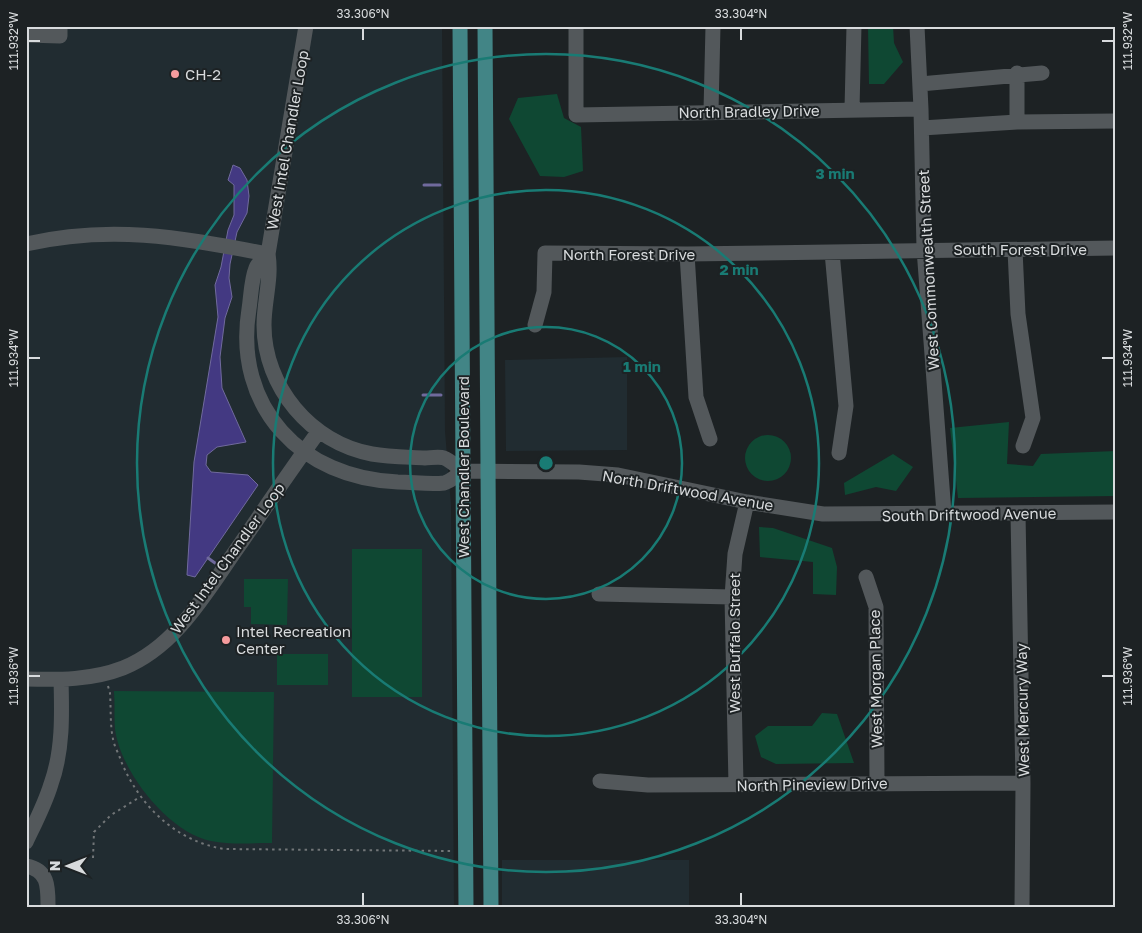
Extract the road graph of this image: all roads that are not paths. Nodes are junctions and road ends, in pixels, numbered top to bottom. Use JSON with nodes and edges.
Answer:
{"nodes":[{"id":1,"x":60,"y":26,"type":"edge"},
{"id":2,"x":306,"y":26,"type":"edge"},
{"id":3,"x":460,"y":26,"type":"edge"},
{"id":4,"x":485,"y":26,"type":"edge"},
{"id":5,"x":576,"y":26,"type":"edge"},
{"id":6,"x":713,"y":26,"type":"edge"},
{"id":7,"x":854,"y":26,"type":"edge"},
{"id":8,"x":917,"y":26,"type":"edge"},
{"id":9,"x":26,"y":35,"type":"edge"},
{"id":10,"x":1017,"y":73,"type":"junction"},
{"id":11,"x":1042,"y":73,"type":"dead end"},
{"id":12,"x":920,"y":84,"type":"junction"},
{"id":13,"x":852,"y":109,"type":"junction"},
{"id":14,"x":921,"y":109,"type":"junction"},
{"id":15,"x":711,"y":112,"type":"junction"},
{"id":16,"x":1116,"y":121,"type":"edge"},
{"id":17,"x":1018,"y":122,"type":"junction"},
{"id":18,"x":922,"y":128,"type":"junction"},
{"id":19,"x":26,"y":244,"type":"edge"},
{"id":20,"x":1116,"y":248,"type":"edge"},
{"id":21,"x":924,"y":250,"type":"junction"},
{"id":22,"x":1015,"y":250,"type":"junction"},
{"id":23,"x":832,"y":252,"type":"junction"},
{"id":24,"x":268,"y":254,"type":"junction"},
{"id":25,"x":687,"y":254,"type":"junction"},
{"id":26,"x":535,"y":325,"type":"dead end"},
{"id":27,"x":319,"y":431,"type":"junction"},
{"id":28,"x":710,"y":440,"type":"dead end"},
{"id":29,"x":1023,"y":446,"type":"dead end"},
{"id":30,"x":304,"y":451,"type":"junction"},
{"id":31,"x":839,"y":453,"type":"dead end"},
{"id":32,"x":463,"y":471,"type":"junction"},
{"id":33,"x":488,"y":471,"type":"junction"},
{"id":34,"x":747,"y":502,"type":"junction"},
{"id":35,"x":1116,"y":512,"type":"edge"},
{"id":36,"x":944,"y":513,"type":"junction"},
{"id":37,"x":822,"y":514,"type":"joint"},
{"id":38,"x":1018,"y":514,"type":"junction"},
{"id":39,"x":866,"y":577,"type":"dead end"},
{"id":40,"x":599,"y":594,"type":"dead end"},
{"id":41,"x":732,"y":598,"type":"junction"},
{"id":42,"x":26,"y":679,"type":"edge"},
{"id":43,"x":61,"y":680,"type":"junction"},
{"id":44,"x":600,"y":781,"type":"dead end"},
{"id":45,"x":877,"y":783,"type":"junction"},
{"id":46,"x":1023,"y":783,"type":"junction"},
{"id":47,"x":736,"y":785,"type":"junction"},
{"id":48,"x":26,"y":842,"type":"edge"},
{"id":49,"x":26,"y":866,"type":"edge"},
{"id":50,"x":48,"y":907,"type":"edge"},
{"id":51,"x":466,"y":907,"type":"edge"},
{"id":52,"x":491,"y":907,"type":"edge"},
{"id":53,"x":1022,"y":907,"type":"edge"}],
"edges":[{"from":1,"to":9,"type":"street"},
{"from":2,"to":24,"type":"street","name":"West Intel Chandler Loop"},
{"from":3,"to":32,"type":"main road","name":"West Chandler Boulevard"},
{"from":4,"to":33,"type":"main road","name":"West Chandler Boulevard"},
{"from":5,"to":15,"type":"street","name":"North Bradley Drive"},
{"from":6,"to":15,"type":"street"},
{"from":7,"to":13,"type":"street"},
{"from":8,"to":12,"type":"street","name":"West Commonwealth Street"},
{"from":10,"to":11,"type":"street"},
{"from":10,"to":12,"type":"street"},
{"from":10,"to":17,"type":"street"},
{"from":12,"to":14,"type":"street","name":"West Commonwealth Street"},
{"from":13,"to":14,"type":"street","name":"North Bradley Drive"},
{"from":13,"to":15,"type":"street","name":"North Bradley Drive"},
{"from":14,"to":18,"type":"street","name":"West Commonwealth Street"},
{"from":16,"to":17,"type":"street"},
{"from":17,"to":18,"type":"street"},
{"from":18,"to":21,"type":"street","name":"West Commonwealth Street"},
{"from":19,"to":24,"type":"street"},
{"from":20,"to":22,"type":"street","name":"South Forest Drive"},
{"from":21,"to":22,"type":"street","name":"South Forest Drive"},
{"from":21,"to":23,"type":"street","name":"North Forest Drive"},
{"from":21,"to":36,"type":"street","name":"West Commonwealth Street"},
{"from":22,"to":29,"type":"street"},
{"from":23,"to":25,"type":"street","name":"North Forest Drive"},
{"from":23,"to":31,"type":"street"},
{"from":24,"to":27,"type":"street","name":"West Intel Chandler Loop"},
{"from":24,"to":30,"type":"street","name":"West Intel Chandler Loop"},
{"from":25,"to":26,"type":"street","name":"North Forest Drive"},
{"from":25,"to":28,"type":"street"},
{"from":27,"to":30,"type":"street","name":"West Intel Chandler Loop"},
{"from":27,"to":32,"type":"street"},
{"from":30,"to":32,"type":"street"},
{"from":30,"to":43,"type":"street","name":"West Intel Chandler Loop"},
{"from":32,"to":33,"type":"street","name":"North Driftwood Avenue"},
{"from":32,"to":51,"type":"main road","name":"West Chandler Boulevard"},
{"from":33,"to":34,"type":"street","name":"North Driftwood Avenue"},
{"from":33,"to":52,"type":"main road","name":"West Chandler Boulevard"},
{"from":34,"to":37,"type":"street","name":"North Driftwood Avenue"},
{"from":34,"to":41,"type":"street","name":"West Buffalo Street"},
{"from":35,"to":38,"type":"street","name":"South Driftwood Avenue"},
{"from":36,"to":37,"type":"street","name":"South Driftwood Avenue"},
{"from":36,"to":38,"type":"street","name":"South Driftwood Avenue"},
{"from":38,"to":46,"type":"street","name":"West Mercury Way"},
{"from":39,"to":45,"type":"street","name":"West Morgan Place"},
{"from":40,"to":41,"type":"street"},
{"from":41,"to":47,"type":"street","name":"West Buffalo Street"},
{"from":42,"to":43,"type":"street","name":"West Intel Chandler Loop"},
{"from":43,"to":48,"type":"street"},
{"from":44,"to":47,"type":"street","name":"North Pineview Drive"},
{"from":45,"to":46,"type":"street","name":"North Pineview Drive"},
{"from":45,"to":47,"type":"street","name":"North Pineview Drive"},
{"from":46,"to":53,"type":"street","name":"West Mercury Way"},
{"from":49,"to":50,"type":"street"}]}
